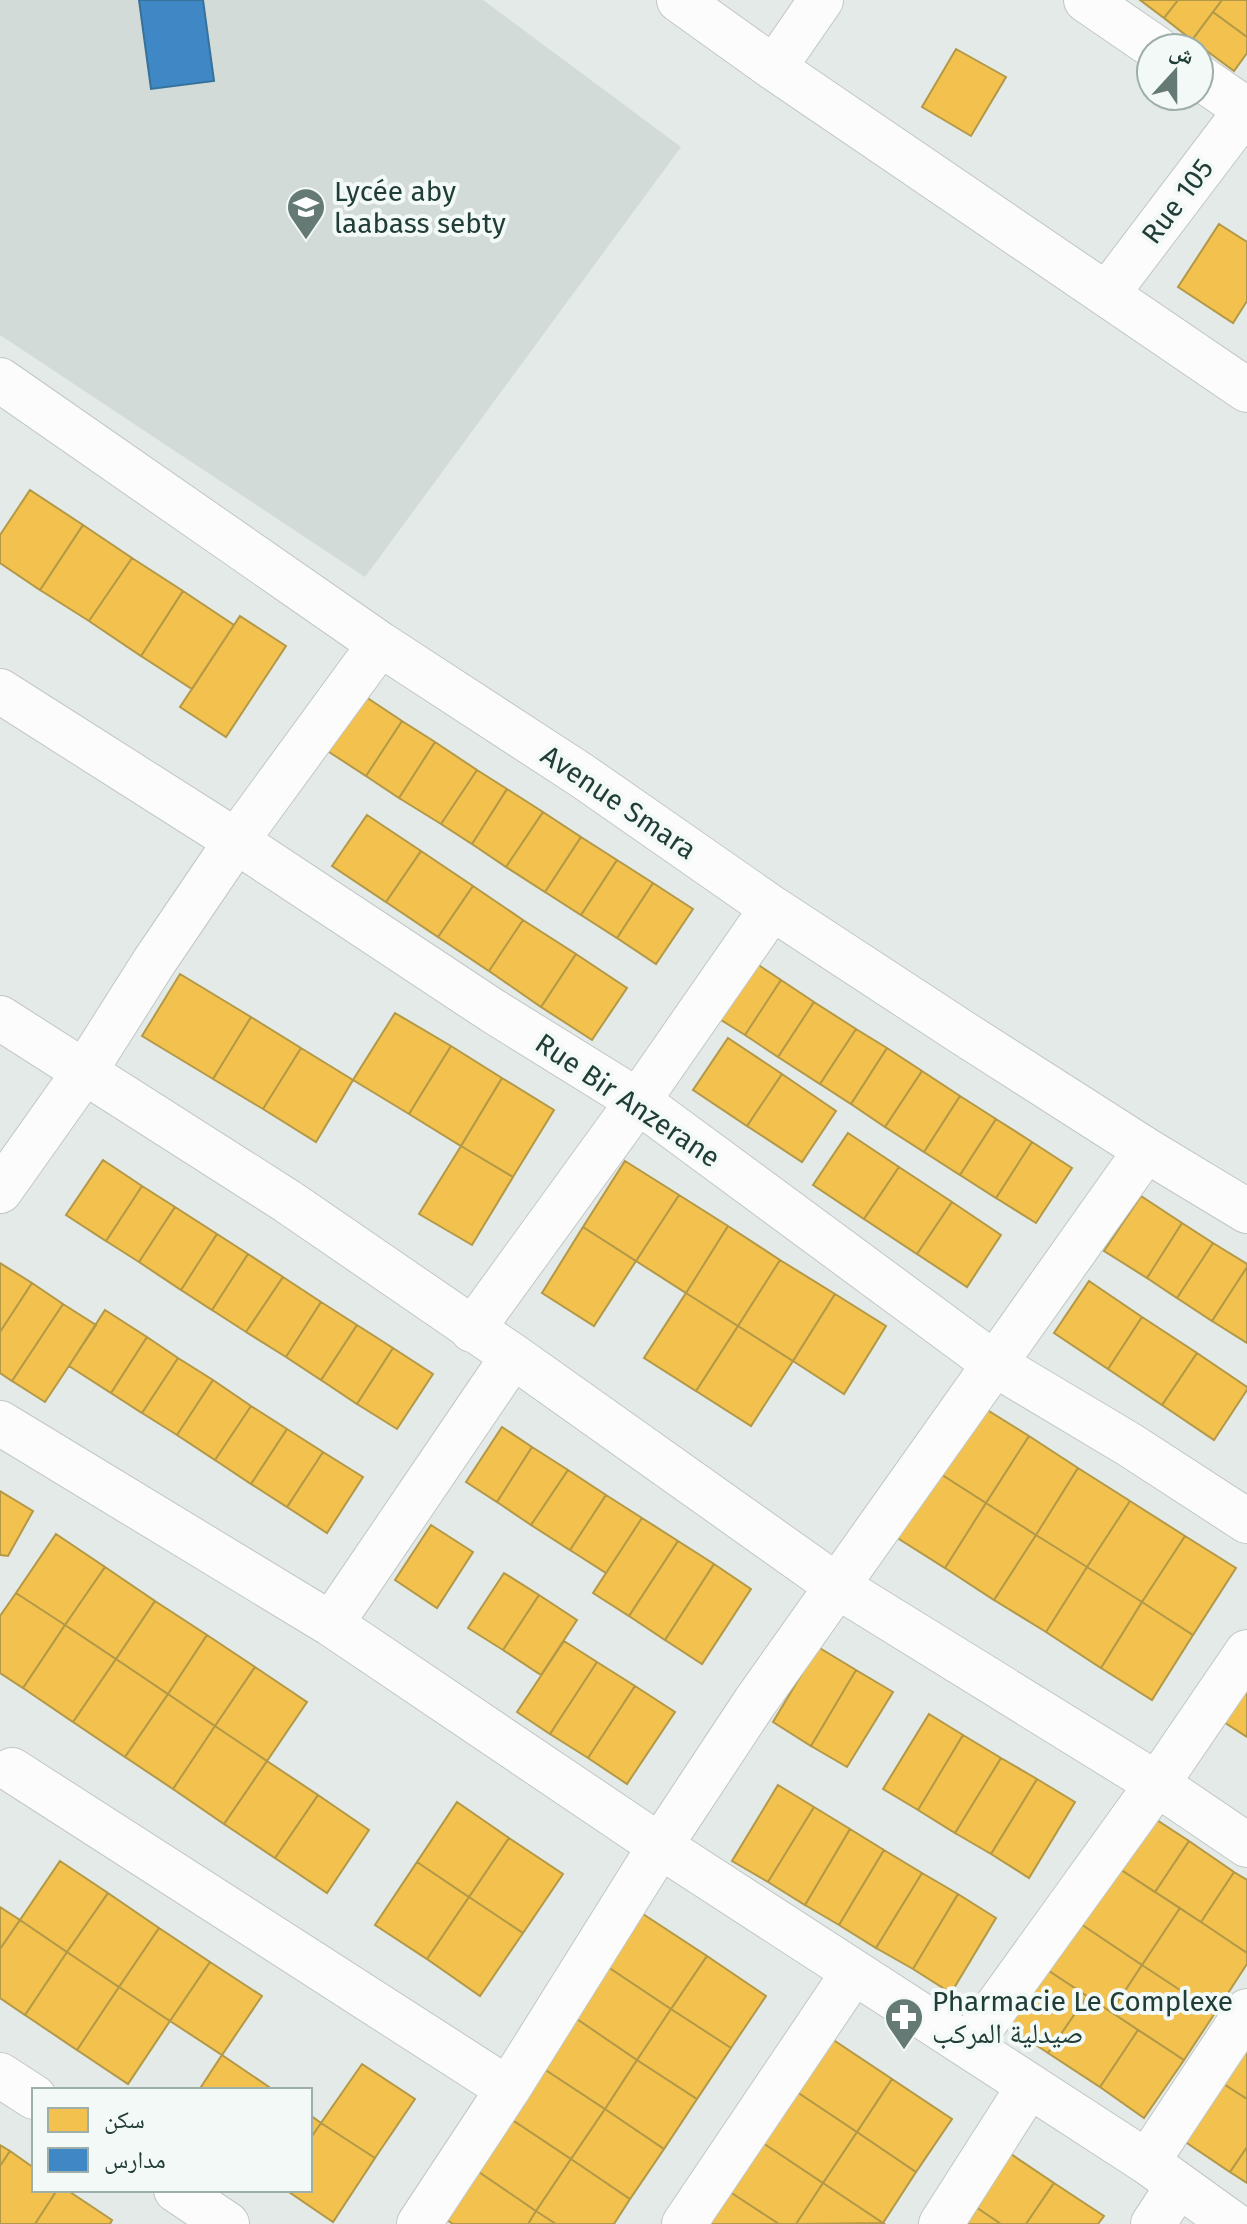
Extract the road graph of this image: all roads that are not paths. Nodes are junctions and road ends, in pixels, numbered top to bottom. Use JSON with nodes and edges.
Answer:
{"nodes":[{"id":1,"x":679,"y":0,"type":"edge"},
{"id":2,"x":821,"y":0,"type":"edge"},
{"id":3,"x":1086,"y":0,"type":"edge"},
{"id":4,"x":1135,"y":34,"type":"edge"},
{"id":5,"x":774,"y":68,"type":"junction"},
{"id":6,"x":1215,"y":88,"type":"edge"},
{"id":7,"x":1247,"y":110,"type":"edge"},
{"id":8,"x":1107,"y":294,"type":"junction"},
{"id":9,"x":0,"y":380,"type":"edge"},
{"id":10,"x":1247,"y":390,"type":"edge"},
{"id":11,"x":380,"y":644,"type":"junction"},
{"id":12,"x":0,"y":691,"type":"edge"},
{"id":13,"x":236,"y":841,"type":"junction"},
{"id":14,"x":772,"y":908,"type":"junction"},
{"id":15,"x":0,"y":1018,"type":"edge"},
{"id":16,"x":85,"y":1071,"type":"junction"},
{"id":17,"x":638,"y":1101,"type":"junction"},
{"id":18,"x":1146,"y":1150,"type":"junction"},
{"id":19,"x":0,"y":1191,"type":"edge"},
{"id":20,"x":1247,"y":1211,"type":"edge"},
{"id":21,"x":472,"y":1330,"type":"junction"},
{"id":22,"x":513,"y":1356,"type":"junction"},
{"id":23,"x":996,"y":1365,"type":"junction"},
{"id":24,"x":0,"y":1423,"type":"edge"},
{"id":25,"x":1247,"y":1521,"type":"edge"},
{"id":26,"x":837,"y":1586,"type":"junction"},
{"id":27,"x":331,"y":1624,"type":"junction"},
{"id":28,"x":1247,"y":1652,"type":"edge"},
{"id":29,"x":12,"y":1770,"type":"dead end"},
{"id":30,"x":1157,"y":1784,"type":"junction"},
{"id":31,"x":1247,"y":1845,"type":"edge"},
{"id":32,"x":660,"y":1846,"type":"junction"},
{"id":33,"x":853,"y":1973,"type":"junction"},
{"id":34,"x":1247,"y":2011,"type":"edge"},
{"id":35,"x":969,"y":2045,"type":"junction"},
{"id":36,"x":0,"y":2075,"type":"edge"},
{"id":37,"x":1029,"y":2086,"type":"junction"},
{"id":38,"x":508,"y":2089,"type":"junction"},
{"id":39,"x":32,"y":2096,"type":"edge"},
{"id":40,"x":1163,"y":2174,"type":"junction"},
{"id":41,"x":179,"y":2192,"type":"edge"},
{"id":42,"x":227,"y":2224,"type":"edge"},
{"id":43,"x":419,"y":2224,"type":"edge"},
{"id":44,"x":684,"y":2224,"type":"edge"},
{"id":45,"x":941,"y":2224,"type":"edge"},
{"id":46,"x":1153,"y":2224,"type":"edge"},
{"id":47,"x":1233,"y":2224,"type":"edge"}],
"edges":[{"from":1,"to":5,"type":"street"},
{"from":2,"to":5,"type":"street"},
{"from":3,"to":4,"type":"street"},
{"from":5,"to":8,"type":"street"},
{"from":6,"to":7,"type":"street"},
{"from":7,"to":8,"type":"street","name":"Rue 105"},
{"from":8,"to":10,"type":"street"},
{"from":9,"to":11,"type":"street","name":"Avenue Smara"},
{"from":11,"to":13,"type":"street"},
{"from":11,"to":14,"type":"street","name":"Avenue Smara"},
{"from":12,"to":13,"type":"street","name":"Rue Bir Anzerane"},
{"from":13,"to":16,"type":"street"},
{"from":13,"to":17,"type":"street","name":"Rue Bir Anzerane"},
{"from":14,"to":17,"type":"street"},
{"from":14,"to":18,"type":"street","name":"Avenue Smara"},
{"from":15,"to":16,"type":"street"},
{"from":16,"to":19,"type":"street"},
{"from":16,"to":21,"type":"street"},
{"from":17,"to":21,"type":"street"},
{"from":17,"to":23,"type":"street","name":"Rue Bir Anzerane"},
{"from":18,"to":20,"type":"street","name":"Avenue Smara"},
{"from":18,"to":23,"type":"street"},
{"from":21,"to":22,"type":"street"},
{"from":22,"to":26,"type":"street"},
{"from":22,"to":27,"type":"street"},
{"from":23,"to":25,"type":"street","name":"Rue Bir Anzerane"},
{"from":23,"to":26,"type":"street"},
{"from":24,"to":27,"type":"street"},
{"from":26,"to":30,"type":"street"},
{"from":26,"to":32,"type":"street"},
{"from":27,"to":32,"type":"street"},
{"from":28,"to":30,"type":"street"},
{"from":29,"to":38,"type":"street"},
{"from":30,"to":31,"type":"street"},
{"from":30,"to":35,"type":"street"},
{"from":32,"to":33,"type":"street"},
{"from":32,"to":38,"type":"street"},
{"from":33,"to":35,"type":"street"},
{"from":33,"to":44,"type":"street"},
{"from":34,"to":40,"type":"street"},
{"from":35,"to":37,"type":"street"},
{"from":36,"to":39,"type":"street"},
{"from":37,"to":40,"type":"street"},
{"from":37,"to":45,"type":"street"},
{"from":38,"to":43,"type":"street"},
{"from":40,"to":46,"type":"street"},
{"from":40,"to":47,"type":"street"},
{"from":41,"to":42,"type":"street"}]}
